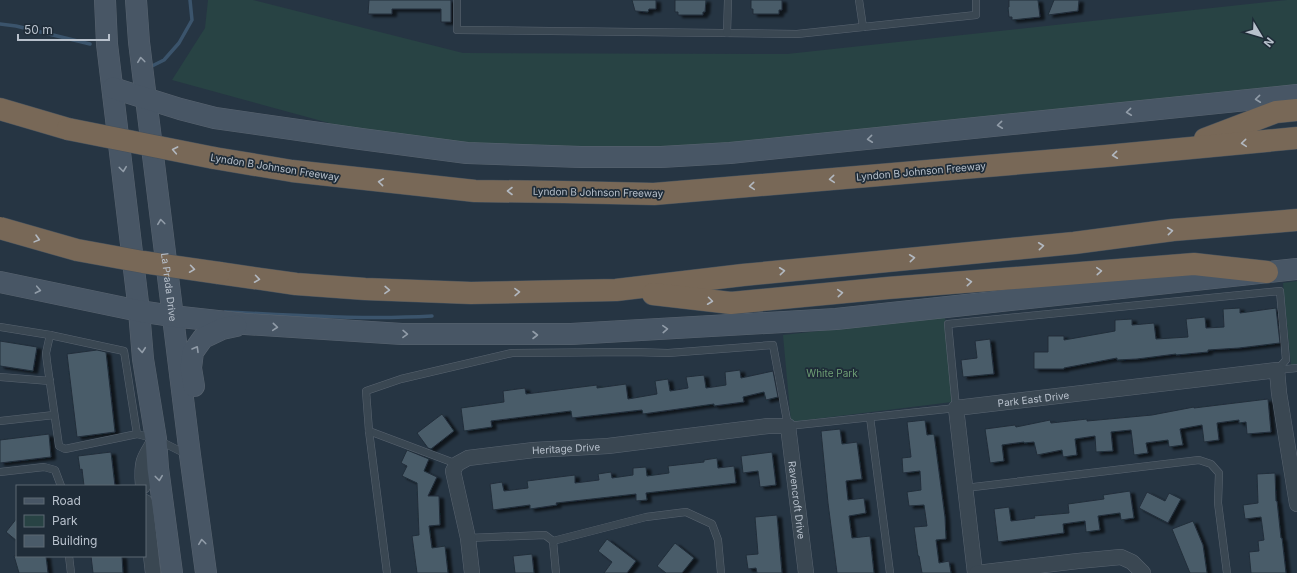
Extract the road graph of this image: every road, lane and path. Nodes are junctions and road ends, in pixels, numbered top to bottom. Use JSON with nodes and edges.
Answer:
{"nodes":[{"id":1,"x":105,"y":0,"type":"edge"},
{"id":2,"x":136,"y":0,"type":"edge"},
{"id":3,"x":457,"y":0,"type":"edge"},
{"id":4,"x":728,"y":0,"type":"edge"},
{"id":5,"x":859,"y":0,"type":"edge"},
{"id":6,"x":976,"y":0,"type":"edge"},
{"id":7,"x":863,"y":27,"type":"junction"},
{"id":8,"x":727,"y":34,"type":"junction"},
{"id":9,"x":114,"y":88,"type":"junction"},
{"id":10,"x":1297,"y":95,"type":"edge"},
{"id":11,"x":146,"y":99,"type":"junction"},
{"id":12,"x":0,"y":101,"type":"edge"},
{"id":13,"x":0,"y":108,"type":"edge"},
{"id":14,"x":1297,"y":110,"type":"edge"},
{"id":15,"x":33,"y":118,"type":"junction"},
{"id":16,"x":1297,"y":138,"type":"edge"},
{"id":17,"x":1180,"y":149,"type":"junction"},
{"id":18,"x":1297,"y":220,"type":"edge"},
{"id":19,"x":5,"y":231,"type":"edge"},
{"id":20,"x":1297,"y":269,"type":"edge"},
{"id":21,"x":1267,"y":272,"type":"junction"},
{"id":22,"x":0,"y":282,"type":"edge"},
{"id":23,"x":616,"y":290,"type":"junction"},
{"id":24,"x":139,"y":311,"type":"junction"},
{"id":25,"x":172,"y":316,"type":"junction"},
{"id":26,"x":245,"y":324,"type":"junction"},
{"id":27,"x":0,"y":327,"type":"edge"},
{"id":28,"x":50,"y":335,"type":"junction"},
{"id":29,"x":1297,"y":368,"type":"edge"},
{"id":30,"x":1277,"y":370,"type":"junction"},
{"id":31,"x":0,"y":376,"type":"edge"},
{"id":32,"x":50,"y":381,"type":"junction"},
{"id":33,"x":956,"y":408,"type":"junction"},
{"id":34,"x":54,"y":415,"type":"junction"},
{"id":35,"x":870,"y":417,"type":"junction"},
{"id":36,"x":0,"y":421,"type":"edge"},
{"id":37,"x":788,"y":426,"type":"junction"},
{"id":38,"x":369,"y":431,"type":"junction"},
{"id":39,"x":146,"y":437,"type":"junction"},
{"id":40,"x":190,"y":455,"type":"junction"},
{"id":41,"x":457,"y":464,"type":"junction"},
{"id":42,"x":0,"y":472,"type":"edge"},
{"id":43,"x":61,"y":485,"type":"edge"},
{"id":44,"x":143,"y":485,"type":"edge"},
{"id":45,"x":965,"y":488,"type":"junction"},
{"id":46,"x":1297,"y":504,"type":"edge"},
{"id":47,"x":146,"y":511,"type":"edge"},
{"id":48,"x":198,"y":512,"type":"junction"},
{"id":49,"x":468,"y":538,"type":"junction"},
{"id":50,"x":553,"y":541,"type":"junction"},
{"id":51,"x":69,"y":557,"type":"edge"},
{"id":52,"x":1049,"y":569,"type":"edge"},
{"id":53,"x":71,"y":573,"type":"edge"},
{"id":54,"x":153,"y":573,"type":"edge"},
{"id":55,"x":172,"y":573,"type":"edge"},
{"id":56,"x":206,"y":573,"type":"edge"},
{"id":57,"x":387,"y":573,"type":"edge"},
{"id":58,"x":472,"y":573,"type":"edge"},
{"id":59,"x":556,"y":573,"type":"edge"},
{"id":60,"x":721,"y":573,"type":"edge"},
{"id":61,"x":806,"y":573,"type":"edge"},
{"id":62,"x":890,"y":573,"type":"edge"},
{"id":63,"x":976,"y":573,"type":"edge"},
{"id":64,"x":1143,"y":573,"type":"edge"},
{"id":65,"x":1227,"y":573,"type":"edge"}],
"edges":[{"from":1,"to":9,"type":"main road"},
{"from":11,"to":2,"type":"main road","name":"La Prada Drive","one_way":true},
{"from":3,"to":8,"type":"lane"},
{"from":4,"to":8,"type":"lane"},
{"from":5,"to":7,"type":"lane"},
{"from":6,"to":7,"type":"lane"},
{"from":7,"to":8,"type":"lane"},
{"from":9,"to":11,"type":"main road"},
{"from":9,"to":24,"type":"main road","one_way":true},
{"from":10,"to":11,"type":"main road","one_way":true},
{"from":25,"to":11,"type":"main road","name":"La Prada Drive","one_way":true},
{"from":12,"to":15,"type":"highway"},
{"from":13,"to":15,"type":"highway","name":"Lyndon B Johnson Freeway"},
{"from":14,"to":17,"type":"highway"},
{"from":17,"to":15,"type":"highway","name":"Lyndon B Johnson Freeway","one_way":true,"bridge":true},
{"from":16,"to":17,"type":"highway","name":"Lyndon B Johnson Freeway","one_way":true},
{"from":23,"to":18,"type":"highway","one_way":true},
{"from":19,"to":23,"type":"highway","one_way":true,"bridge":true},
{"from":20,"to":21,"type":"main road"},
{"from":23,"to":21,"type":"highway","one_way":true},
{"from":26,"to":21,"type":"main road","one_way":true},
{"from":22,"to":24,"type":"main road","one_way":true},
{"from":24,"to":25,"type":"main road"},
{"from":24,"to":39,"type":"main road","one_way":true},
{"from":25,"to":26,"type":"main road"},
{"from":25,"to":40,"type":"main road","name":"La Prada Drive"},
{"from":48,"to":26,"type":"main road","one_way":true},
{"from":27,"to":28,"type":"lane"},
{"from":28,"to":32,"type":"lane"},
{"from":28,"to":39,"type":"lane"},
{"from":29,"to":30,"type":"lane"},
{"from":30,"to":33,"type":"street","name":"Park East Drive"},
{"from":30,"to":33,"type":"lane"},
{"from":30,"to":46,"type":"street"},
{"from":31,"to":32,"type":"lane"},
{"from":32,"to":34,"type":"lane"},
{"from":33,"to":35,"type":"lane"},
{"from":33,"to":45,"type":"street"},
{"from":34,"to":36,"type":"lane"},
{"from":34,"to":39,"type":"lane"},
{"from":35,"to":37,"type":"lane"},
{"from":35,"to":62,"type":"lane"},
{"from":37,"to":38,"type":"lane"},
{"from":37,"to":41,"type":"street","name":"Heritage Drive"},
{"from":37,"to":61,"type":"street","name":"Ravencroft Drive"},
{"from":38,"to":41,"type":"lane"},
{"from":38,"to":57,"type":"lane"},
{"from":39,"to":40,"type":"lane"},
{"from":39,"to":44,"type":"street"},
{"from":39,"to":55,"type":"main road","one_way":true},
{"from":40,"to":48,"type":"main road","name":"La Prada Drive"},
{"from":41,"to":49,"type":"street"},
{"from":42,"to":43,"type":"lane"},
{"from":45,"to":63,"type":"street"},
{"from":45,"to":65,"type":"lane"},
{"from":47,"to":54,"type":"street"},
{"from":56,"to":48,"type":"main road","name":"La Prada Drive","one_way":true},
{"from":49,"to":50,"type":"lane"},
{"from":49,"to":58,"type":"street"},
{"from":50,"to":59,"type":"lane"},
{"from":50,"to":60,"type":"lane"},
{"from":51,"to":53,"type":"lane"},
{"from":52,"to":63,"type":"street"},
{"from":52,"to":64,"type":"street"}]}
